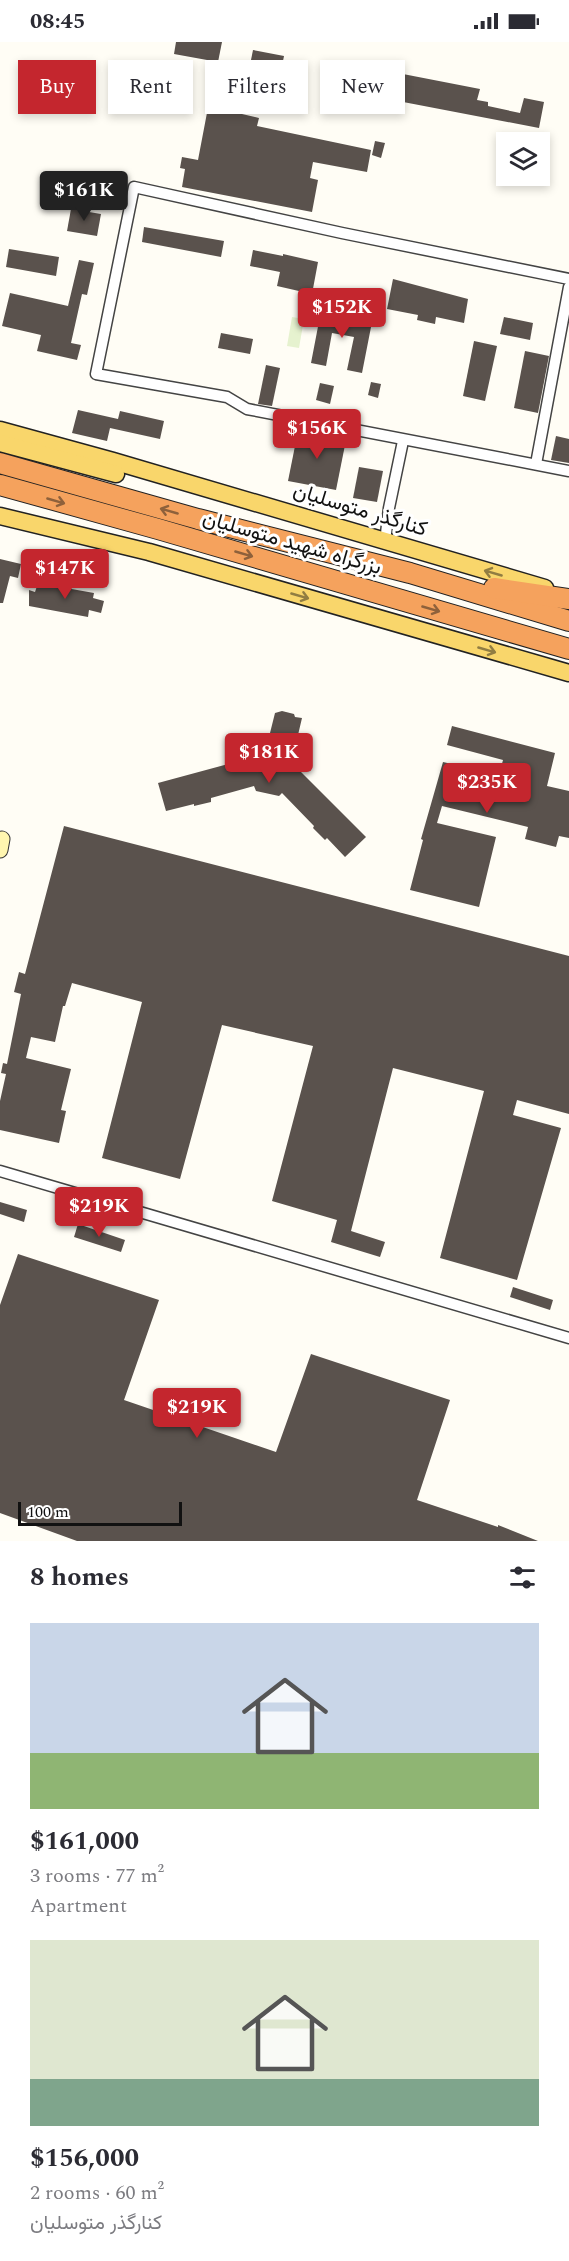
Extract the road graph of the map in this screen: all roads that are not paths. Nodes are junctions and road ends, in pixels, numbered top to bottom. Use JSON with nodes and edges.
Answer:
{"nodes":[{"id":1,"x":569,"y":279,"type":"edge"},
{"id":2,"x":569,"y":287,"type":"edge"},
{"id":3,"x":0,"y":430,"type":"edge"},
{"id":4,"x":403,"y":441,"type":"junction"},
{"id":5,"x":0,"y":442,"type":"edge"},
{"id":6,"x":0,"y":463,"type":"edge"},
{"id":7,"x":536,"y":464,"type":"junction"},
{"id":8,"x":569,"y":471,"type":"edge"},
{"id":9,"x":0,"y":485,"type":"edge"},
{"id":10,"x":0,"y":507,"type":"edge"},
{"id":11,"x":284,"y":511,"type":"junction"},
{"id":12,"x":0,"y":516,"type":"edge"},
{"id":13,"x":385,"y":542,"type":"junction"},
{"id":14,"x":136,"y":549,"type":"junction"},
{"id":15,"x":410,"y":573,"type":"junction"},
{"id":16,"x":569,"y":597,"type":"edge"},
{"id":17,"x":569,"y":621,"type":"edge"},
{"id":18,"x":569,"y":649,"type":"edge"},
{"id":19,"x":569,"y":673,"type":"edge"},
{"id":20,"x":0,"y":1171,"type":"edge"},
{"id":21,"x":569,"y":1338,"type":"edge"}],
"edges":[{"from":1,"to":4,"type":"street"},
{"from":2,"to":7,"type":"street"},
{"from":3,"to":11,"type":"main road","name":"کنارگذر متوسلیان"},
{"from":4,"to":7,"type":"street"},
{"from":4,"to":13,"type":"street"},
{"from":5,"to":11,"type":"main road"},
{"from":15,"to":6,"type":"highway","name":"بزرگراه شهید متوسلیان","one_way":true},
{"from":7,"to":8,"type":"street"},
{"from":9,"to":18,"type":"highway","name":"بزرگراه شهید متوسلیان","one_way":true},
{"from":10,"to":14,"type":"main road"},
{"from":11,"to":13,"type":"main road","name":"کنارگذر متوسلیان"},
{"from":12,"to":14,"type":"main road"},
{"from":16,"to":13,"type":"main road","name":"کنارگذر متوسلیان","one_way":true},
{"from":14,"to":19,"type":"main road","one_way":true},
{"from":15,"to":16,"type":"highway"},
{"from":15,"to":17,"type":"highway","name":"بزرگراه شهید متوسلیان"},
{"from":20,"to":21,"type":"street"}]}
